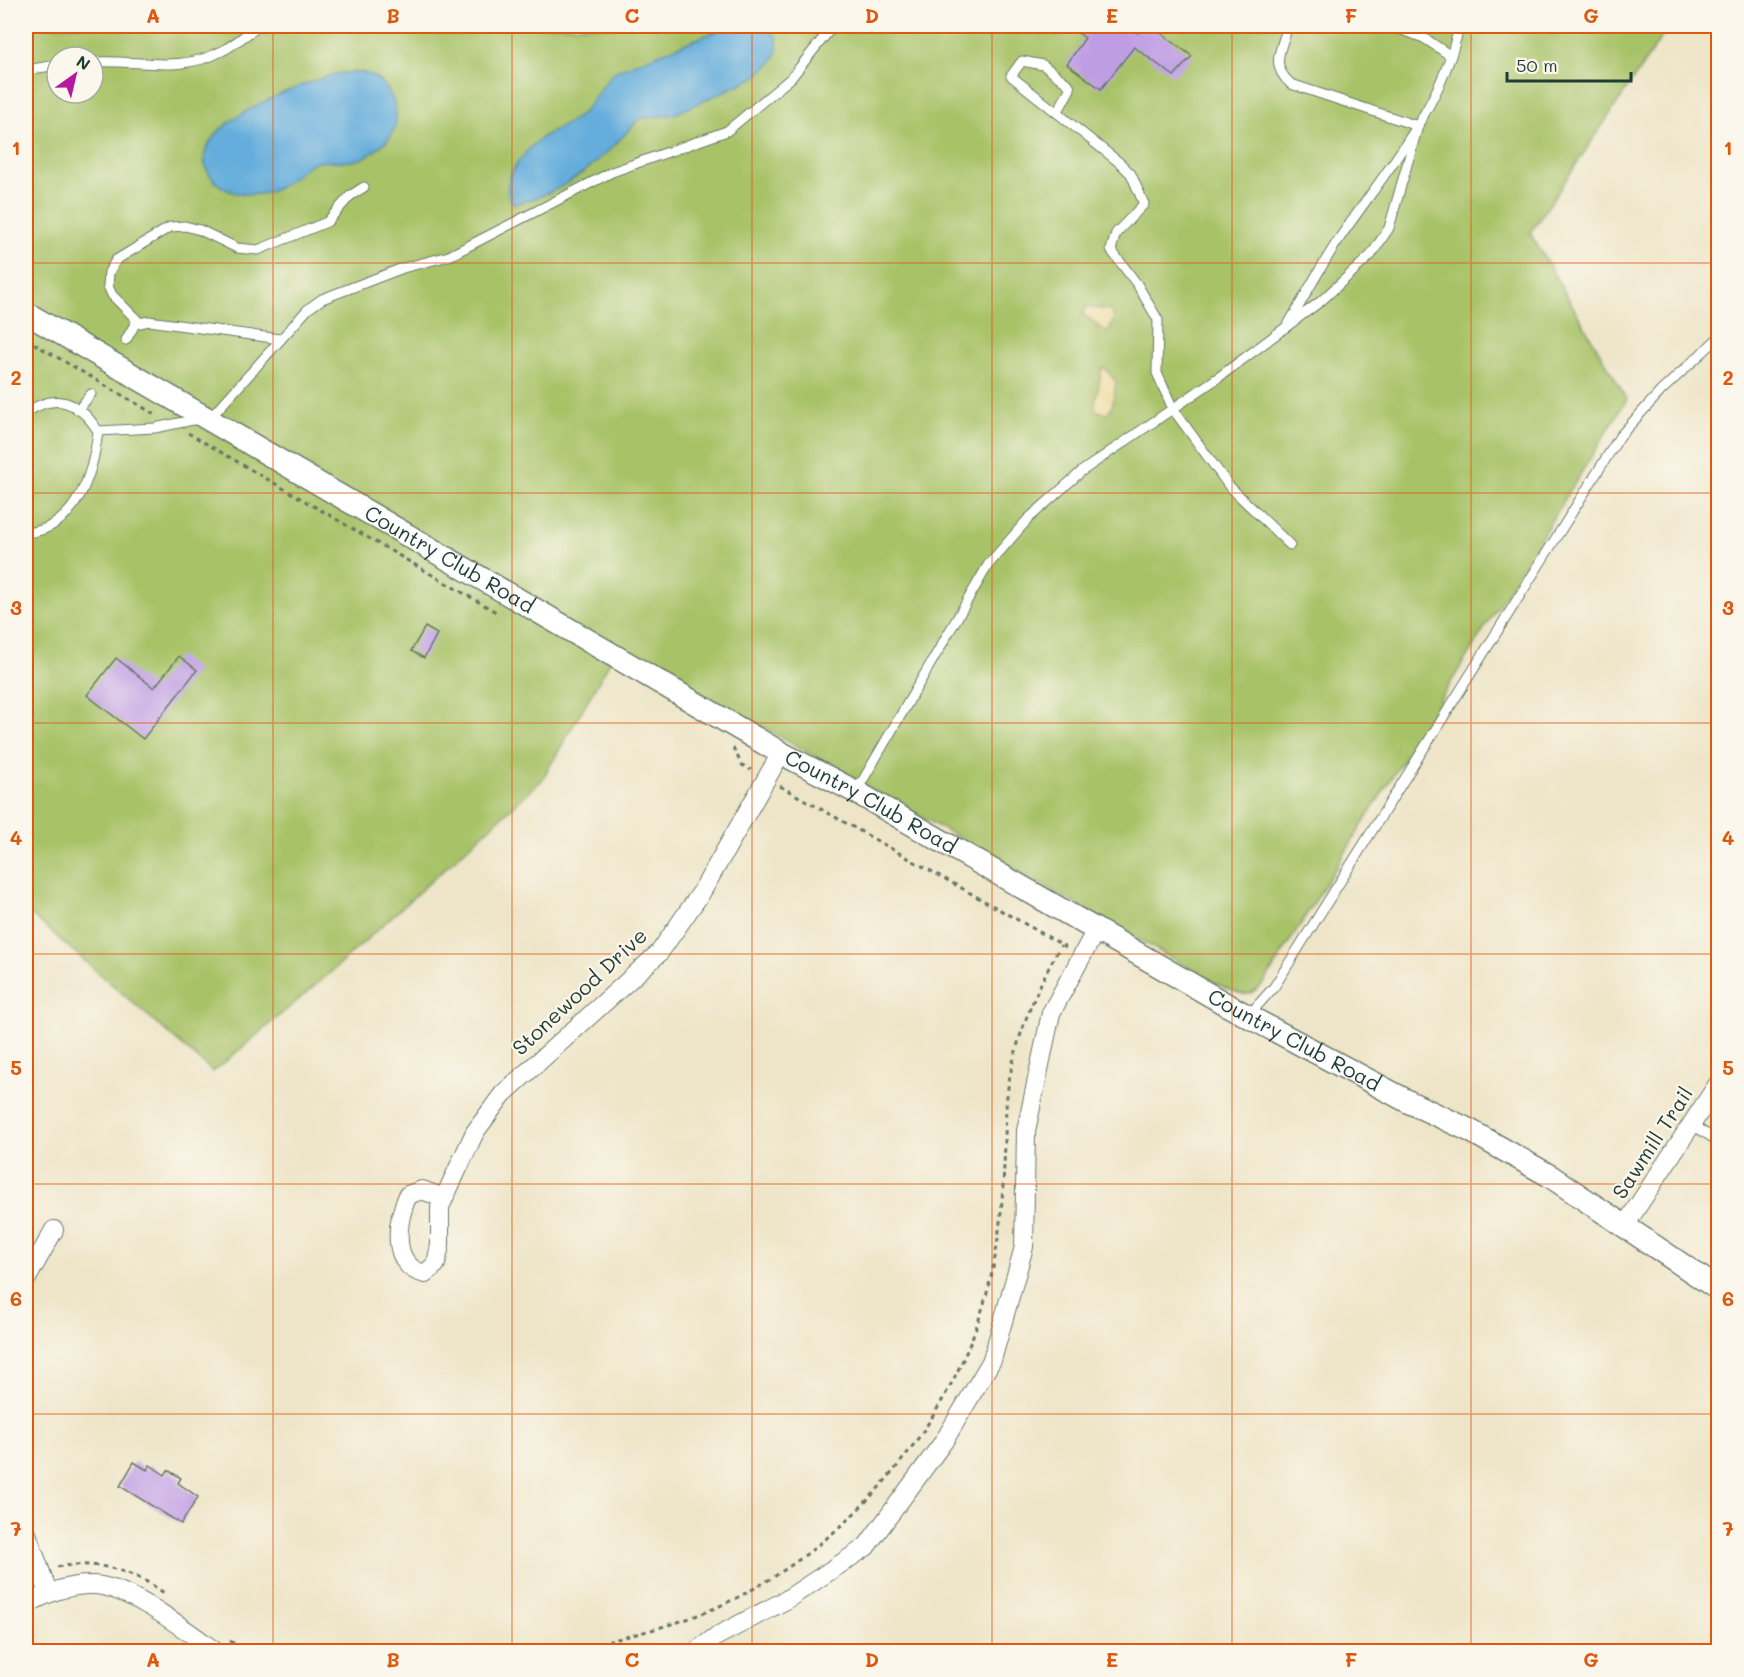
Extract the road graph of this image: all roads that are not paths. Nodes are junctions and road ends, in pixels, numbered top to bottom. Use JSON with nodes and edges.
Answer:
{"nodes":[{"id":1,"x":261,"y":26,"type":"edge"},
{"id":2,"x":833,"y":26,"type":"edge"},
{"id":3,"x":1288,"y":26,"type":"edge"},
{"id":4,"x":1390,"y":26,"type":"edge"},
{"id":5,"x":1459,"y":26,"type":"edge"},
{"id":6,"x":1451,"y":56,"type":"junction"},
{"id":7,"x":105,"y":61,"type":"edge"},
{"id":8,"x":45,"y":67,"type":"edge"},
{"id":9,"x":26,"y":70,"type":"edge"},
{"id":10,"x":1057,"y":113,"type":"junction"},
{"id":11,"x":1418,"y":126,"type":"junction"},
{"id":12,"x":364,"y":187,"type":"dead end"},
{"id":13,"x":26,"y":313,"type":"edge"},
{"id":14,"x":140,"y":323,"type":"junction"},
{"id":15,"x":1286,"y":327,"type":"junction"},
{"id":16,"x":1719,"y":338,"type":"edge"},
{"id":17,"x":280,"y":339,"type":"junction"},
{"id":18,"x":126,"y":340,"type":"dead end"},
{"id":19,"x":92,"y":394,"type":"dead end"},
{"id":20,"x":1173,"y":408,"type":"junction"},
{"id":21,"x":78,"y":410,"type":"junction"},
{"id":22,"x":26,"y":413,"type":"edge"},
{"id":23,"x":206,"y":418,"type":"junction"},
{"id":24,"x":98,"y":431,"type":"junction"},
{"id":25,"x":26,"y":533,"type":"edge"},
{"id":26,"x":1290,"y":545,"type":"dead end"},
{"id":27,"x":781,"y":753,"type":"junction"},
{"id":28,"x":856,"y":792,"type":"junction"},
{"id":29,"x":1096,"y":930,"type":"junction"},
{"id":30,"x":1249,"y":1015,"type":"junction"},
{"id":31,"x":1719,"y":1084,"type":"edge"},
{"id":32,"x":1692,"y":1125,"type":"junction"},
{"id":33,"x":1719,"y":1141,"type":"edge"},
{"id":34,"x":444,"y":1198,"type":"dead end"},
{"id":35,"x":1624,"y":1227,"type":"junction"},
{"id":36,"x":54,"y":1230,"type":"dead end"},
{"id":37,"x":26,"y":1280,"type":"edge"},
{"id":38,"x":1719,"y":1289,"type":"edge"},
{"id":39,"x":26,"y":1531,"type":"edge"},
{"id":40,"x":48,"y":1592,"type":"junction"},
{"id":41,"x":26,"y":1605,"type":"edge"},
{"id":42,"x":216,"y":1652,"type":"edge"},
{"id":43,"x":695,"y":1652,"type":"edge"}],
"edges":[{"from":1,"to":7,"type":"lane"},
{"from":2,"to":17,"type":"lane"},
{"from":3,"to":11,"type":"lane"},
{"from":4,"to":6,"type":"lane"},
{"from":5,"to":6,"type":"lane"},
{"from":6,"to":11,"type":"lane"},
{"from":8,"to":9,"type":"lane"},
{"from":10,"to":10,"type":"lane"},
{"from":10,"to":20,"type":"lane"},
{"from":11,"to":15,"type":"lane"},
{"from":11,"to":15,"type":"lane"},
{"from":12,"to":14,"type":"lane"},
{"from":13,"to":23,"type":"street","name":"Country Club Road"},
{"from":14,"to":17,"type":"lane"},
{"from":14,"to":18,"type":"lane"},
{"from":15,"to":20,"type":"lane"},
{"from":16,"to":30,"type":"lane"},
{"from":17,"to":23,"type":"lane"},
{"from":19,"to":21,"type":"lane"},
{"from":20,"to":26,"type":"lane"},
{"from":20,"to":28,"type":"lane"},
{"from":21,"to":22,"type":"lane"},
{"from":21,"to":24,"type":"lane"},
{"from":23,"to":24,"type":"lane"},
{"from":23,"to":27,"type":"street","name":"Country Club Road"},
{"from":24,"to":25,"type":"lane"},
{"from":27,"to":28,"type":"street","name":"Country Club Road"},
{"from":27,"to":34,"type":"street","name":"Stonewood Drive"},
{"from":28,"to":29,"type":"street","name":"Country Club Road"},
{"from":29,"to":30,"type":"street","name":"Country Club Road"},
{"from":29,"to":43,"type":"street"},
{"from":30,"to":35,"type":"street","name":"Country Club Road"},
{"from":31,"to":32,"type":"street","name":"Sawmill Trail"},
{"from":32,"to":33,"type":"lane"},
{"from":32,"to":35,"type":"street","name":"Sawmill Trail"},
{"from":35,"to":38,"type":"street","name":"Country Club Road"},
{"from":36,"to":37,"type":"street"},
{"from":39,"to":40,"type":"street"},
{"from":40,"to":41,"type":"street"},
{"from":40,"to":42,"type":"street"}]}
